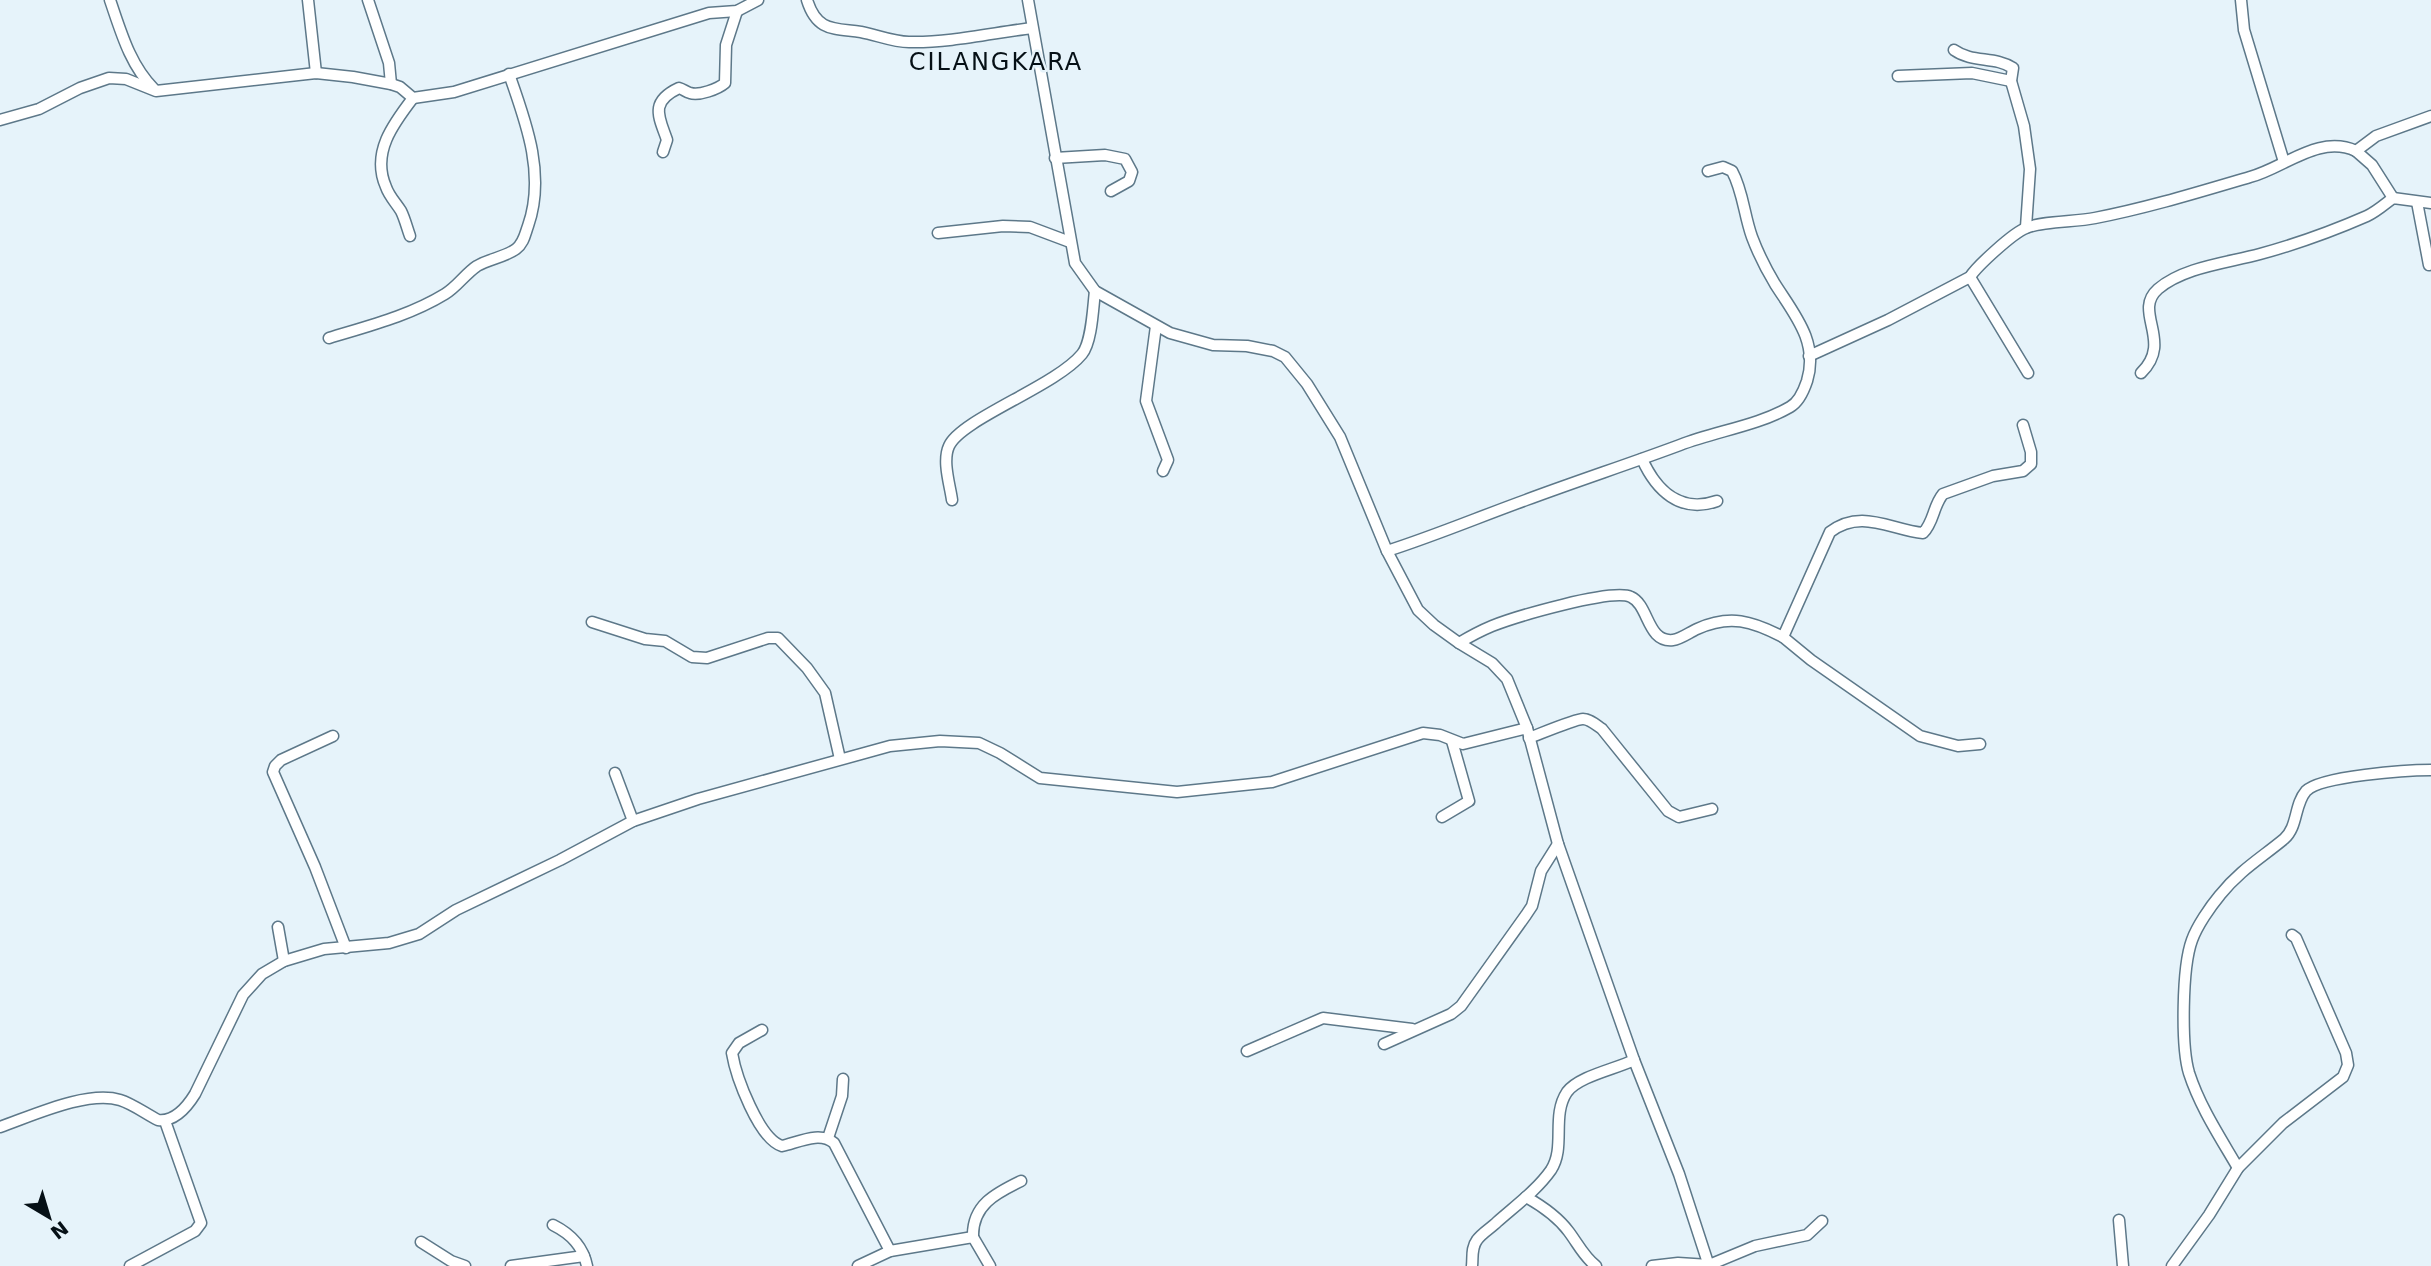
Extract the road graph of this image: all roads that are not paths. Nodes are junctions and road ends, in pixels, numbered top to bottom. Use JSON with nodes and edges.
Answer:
{"nodes":[{"id":1,"x":110,"y":0,"type":"edge"},
{"id":2,"x":308,"y":0,"type":"edge"},
{"id":3,"x":368,"y":0,"type":"edge"},
{"id":4,"x":758,"y":0,"type":"edge"},
{"id":5,"x":807,"y":0,"type":"edge"},
{"id":6,"x":1028,"y":0,"type":"edge"},
{"id":7,"x":2241,"y":0,"type":"edge"},
{"id":8,"x":737,"y":12,"type":"junction"},
{"id":9,"x":1032,"y":28,"type":"junction"},
{"id":10,"x":1954,"y":50,"type":"dead end"},
{"id":11,"x":316,"y":73,"type":"junction"},
{"id":12,"x":509,"y":74,"type":"junction"},
{"id":13,"x":1899,"y":76,"type":"dead end"},
{"id":14,"x":2011,"y":81,"type":"junction"},
{"id":15,"x":391,"y":84,"type":"junction"},
{"id":16,"x":156,"y":91,"type":"junction"},
{"id":17,"x":413,"y":98,"type":"junction"},
{"id":18,"x":2431,"y":116,"type":"edge"},
{"id":19,"x":0,"y":120,"type":"edge"},
{"id":20,"x":2356,"y":151,"type":"junction"},
{"id":21,"x":663,"y":152,"type":"dead end"},
{"id":22,"x":1055,"y":158,"type":"junction"},
{"id":23,"x":2284,"y":162,"type":"junction"},
{"id":24,"x":1708,"y":171,"type":"dead end"},
{"id":25,"x":1111,"y":191,"type":"dead end"},
{"id":26,"x":2393,"y":198,"type":"junction"},
{"id":27,"x":2417,"y":202,"type":"junction"},
{"id":28,"x":2431,"y":203,"type":"edge"},
{"id":29,"x":2026,"y":228,"type":"junction"},
{"id":30,"x":938,"y":233,"type":"dead end"},
{"id":31,"x":410,"y":236,"type":"dead end"},
{"id":32,"x":1070,"y":242,"type":"junction"},
{"id":33,"x":2429,"y":265,"type":"edge"},
{"id":34,"x":1970,"y":277,"type":"junction"},
{"id":35,"x":1095,"y":291,"type":"junction"},
{"id":36,"x":1156,"y":326,"type":"junction"},
{"id":37,"x":329,"y":338,"type":"dead end"},
{"id":38,"x":1809,"y":356,"type":"junction"},
{"id":39,"x":2028,"y":373,"type":"dead end"},
{"id":40,"x":2141,"y":373,"type":"dead end"},
{"id":41,"x":2023,"y":425,"type":"dead end"},
{"id":42,"x":1642,"y":459,"type":"junction"},
{"id":43,"x":1163,"y":471,"type":"dead end"},
{"id":44,"x":952,"y":500,"type":"dead end"},
{"id":45,"x":1717,"y":501,"type":"dead end"},
{"id":46,"x":1387,"y":551,"type":"junction"},
{"id":47,"x":592,"y":622,"type":"dead end"},
{"id":48,"x":1783,"y":637,"type":"junction"},
{"id":49,"x":1459,"y":643,"type":"junction"},
{"id":50,"x":1528,"y":733,"type":"junction"},
{"id":51,"x":333,"y":736,"type":"dead end"},
{"id":52,"x":1452,"y":741,"type":"junction"},
{"id":53,"x":1980,"y":744,"type":"dead end"},
{"id":54,"x":840,"y":759,"type":"junction"},
{"id":55,"x":2431,"y":770,"type":"edge"},
{"id":56,"x":615,"y":773,"type":"dead end"},
{"id":57,"x":1712,"y":809,"type":"dead end"},
{"id":58,"x":1442,"y":817,"type":"dead end"},
{"id":59,"x":633,"y":821,"type":"junction"},
{"id":60,"x":1558,"y":844,"type":"junction"},
{"id":61,"x":278,"y":927,"type":"dead end"},
{"id":62,"x":2292,"y":935,"type":"dead end"},
{"id":63,"x":346,"y":948,"type":"junction"},
{"id":64,"x":284,"y":961,"type":"junction"},
{"id":65,"x":1415,"y":1029,"type":"junction"},
{"id":66,"x":762,"y":1030,"type":"dead end"},
{"id":67,"x":1384,"y":1044,"type":"dead end"},
{"id":68,"x":1247,"y":1051,"type":"dead end"},
{"id":69,"x":1634,"y":1060,"type":"junction"},
{"id":70,"x":843,"y":1079,"type":"dead end"},
{"id":71,"x":165,"y":1121,"type":"junction"},
{"id":72,"x":0,"y":1127,"type":"edge"},
{"id":73,"x":828,"y":1138,"type":"junction"},
{"id":74,"x":2238,"y":1168,"type":"junction"},
{"id":75,"x":1021,"y":1181,"type":"dead end"},
{"id":76,"x":1528,"y":1198,"type":"junction"},
{"id":77,"x":2119,"y":1220,"type":"dead end"},
{"id":78,"x":1822,"y":1221,"type":"dead end"},
{"id":79,"x":553,"y":1225,"type":"dead end"},
{"id":80,"x":973,"y":1237,"type":"junction"},
{"id":81,"x":421,"y":1242,"type":"dead end"},
{"id":82,"x":890,"y":1251,"type":"junction"},
{"id":83,"x":586,"y":1261,"type":"edge"},
{"id":84,"x":1709,"y":1265,"type":"edge"},
{"id":85,"x":130,"y":1266,"type":"edge"},
{"id":86,"x":465,"y":1266,"type":"edge"},
{"id":87,"x":511,"y":1266,"type":"edge"},
{"id":88,"x":858,"y":1266,"type":"edge"},
{"id":89,"x":990,"y":1266,"type":"edge"},
{"id":90,"x":1472,"y":1266,"type":"edge"},
{"id":91,"x":1597,"y":1266,"type":"edge"},
{"id":92,"x":1652,"y":1266,"type":"edge"},
{"id":93,"x":2123,"y":1266,"type":"edge"},
{"id":94,"x":2172,"y":1266,"type":"edge"}],
"edges":[{"from":1,"to":16,"type":"street"},
{"from":2,"to":11,"type":"street"},
{"from":3,"to":15,"type":"street"},
{"from":4,"to":8,"type":"street"},
{"from":5,"to":9,"type":"street"},
{"from":6,"to":9,"type":"street"},
{"from":7,"to":23,"type":"street"},
{"from":8,"to":12,"type":"street"},
{"from":8,"to":21,"type":"street"},
{"from":9,"to":22,"type":"street"},
{"from":10,"to":14,"type":"street"},
{"from":11,"to":15,"type":"street"},
{"from":11,"to":16,"type":"street"},
{"from":12,"to":17,"type":"street"},
{"from":12,"to":37,"type":"street"},
{"from":13,"to":14,"type":"street"},
{"from":14,"to":29,"type":"street"},
{"from":15,"to":17,"type":"street"},
{"from":16,"to":19,"type":"street"},
{"from":17,"to":31,"type":"street"},
{"from":18,"to":20,"type":"street"},
{"from":20,"to":23,"type":"street"},
{"from":20,"to":26,"type":"street"},
{"from":22,"to":25,"type":"street"},
{"from":22,"to":32,"type":"street"},
{"from":23,"to":29,"type":"street"},
{"from":24,"to":38,"type":"street"},
{"from":26,"to":27,"type":"street"},
{"from":26,"to":40,"type":"street"},
{"from":27,"to":28,"type":"street"},
{"from":27,"to":33,"type":"street"},
{"from":29,"to":34,"type":"street"},
{"from":30,"to":32,"type":"street"},
{"from":32,"to":35,"type":"street"},
{"from":34,"to":38,"type":"street"},
{"from":34,"to":39,"type":"street"},
{"from":35,"to":36,"type":"street"},
{"from":35,"to":44,"type":"street"},
{"from":36,"to":43,"type":"street"},
{"from":36,"to":46,"type":"street"},
{"from":38,"to":42,"type":"street"},
{"from":41,"to":48,"type":"street"},
{"from":42,"to":45,"type":"street"},
{"from":42,"to":46,"type":"street"},
{"from":46,"to":49,"type":"street"},
{"from":47,"to":54,"type":"street"},
{"from":48,"to":49,"type":"street"},
{"from":48,"to":53,"type":"street"},
{"from":49,"to":50,"type":"street"},
{"from":50,"to":52,"type":"street"},
{"from":50,"to":57,"type":"street"},
{"from":50,"to":60,"type":"street"},
{"from":51,"to":63,"type":"street"},
{"from":52,"to":54,"type":"street"},
{"from":52,"to":58,"type":"street"},
{"from":54,"to":59,"type":"street"},
{"from":55,"to":74,"type":"street"},
{"from":56,"to":59,"type":"street"},
{"from":59,"to":63,"type":"street"},
{"from":60,"to":65,"type":"street"},
{"from":60,"to":69,"type":"street"},
{"from":61,"to":64,"type":"street"},
{"from":62,"to":74,"type":"street"},
{"from":63,"to":64,"type":"street"},
{"from":64,"to":71,"type":"street"},
{"from":65,"to":67,"type":"street"},
{"from":65,"to":68,"type":"street"},
{"from":66,"to":73,"type":"street"},
{"from":69,"to":76,"type":"street"},
{"from":69,"to":84,"type":"street"},
{"from":70,"to":73,"type":"street"},
{"from":71,"to":72,"type":"street"},
{"from":71,"to":85,"type":"street"},
{"from":73,"to":82,"type":"street"},
{"from":74,"to":94,"type":"street"},
{"from":75,"to":80,"type":"street"},
{"from":76,"to":90,"type":"street"},
{"from":76,"to":91,"type":"street"},
{"from":77,"to":93,"type":"street"},
{"from":78,"to":84,"type":"street"},
{"from":79,"to":83,"type":"street"},
{"from":80,"to":82,"type":"street"},
{"from":80,"to":89,"type":"street"},
{"from":81,"to":86,"type":"street"},
{"from":82,"to":88,"type":"street"},
{"from":83,"to":87,"type":"street"},
{"from":84,"to":92,"type":"street"}]}
